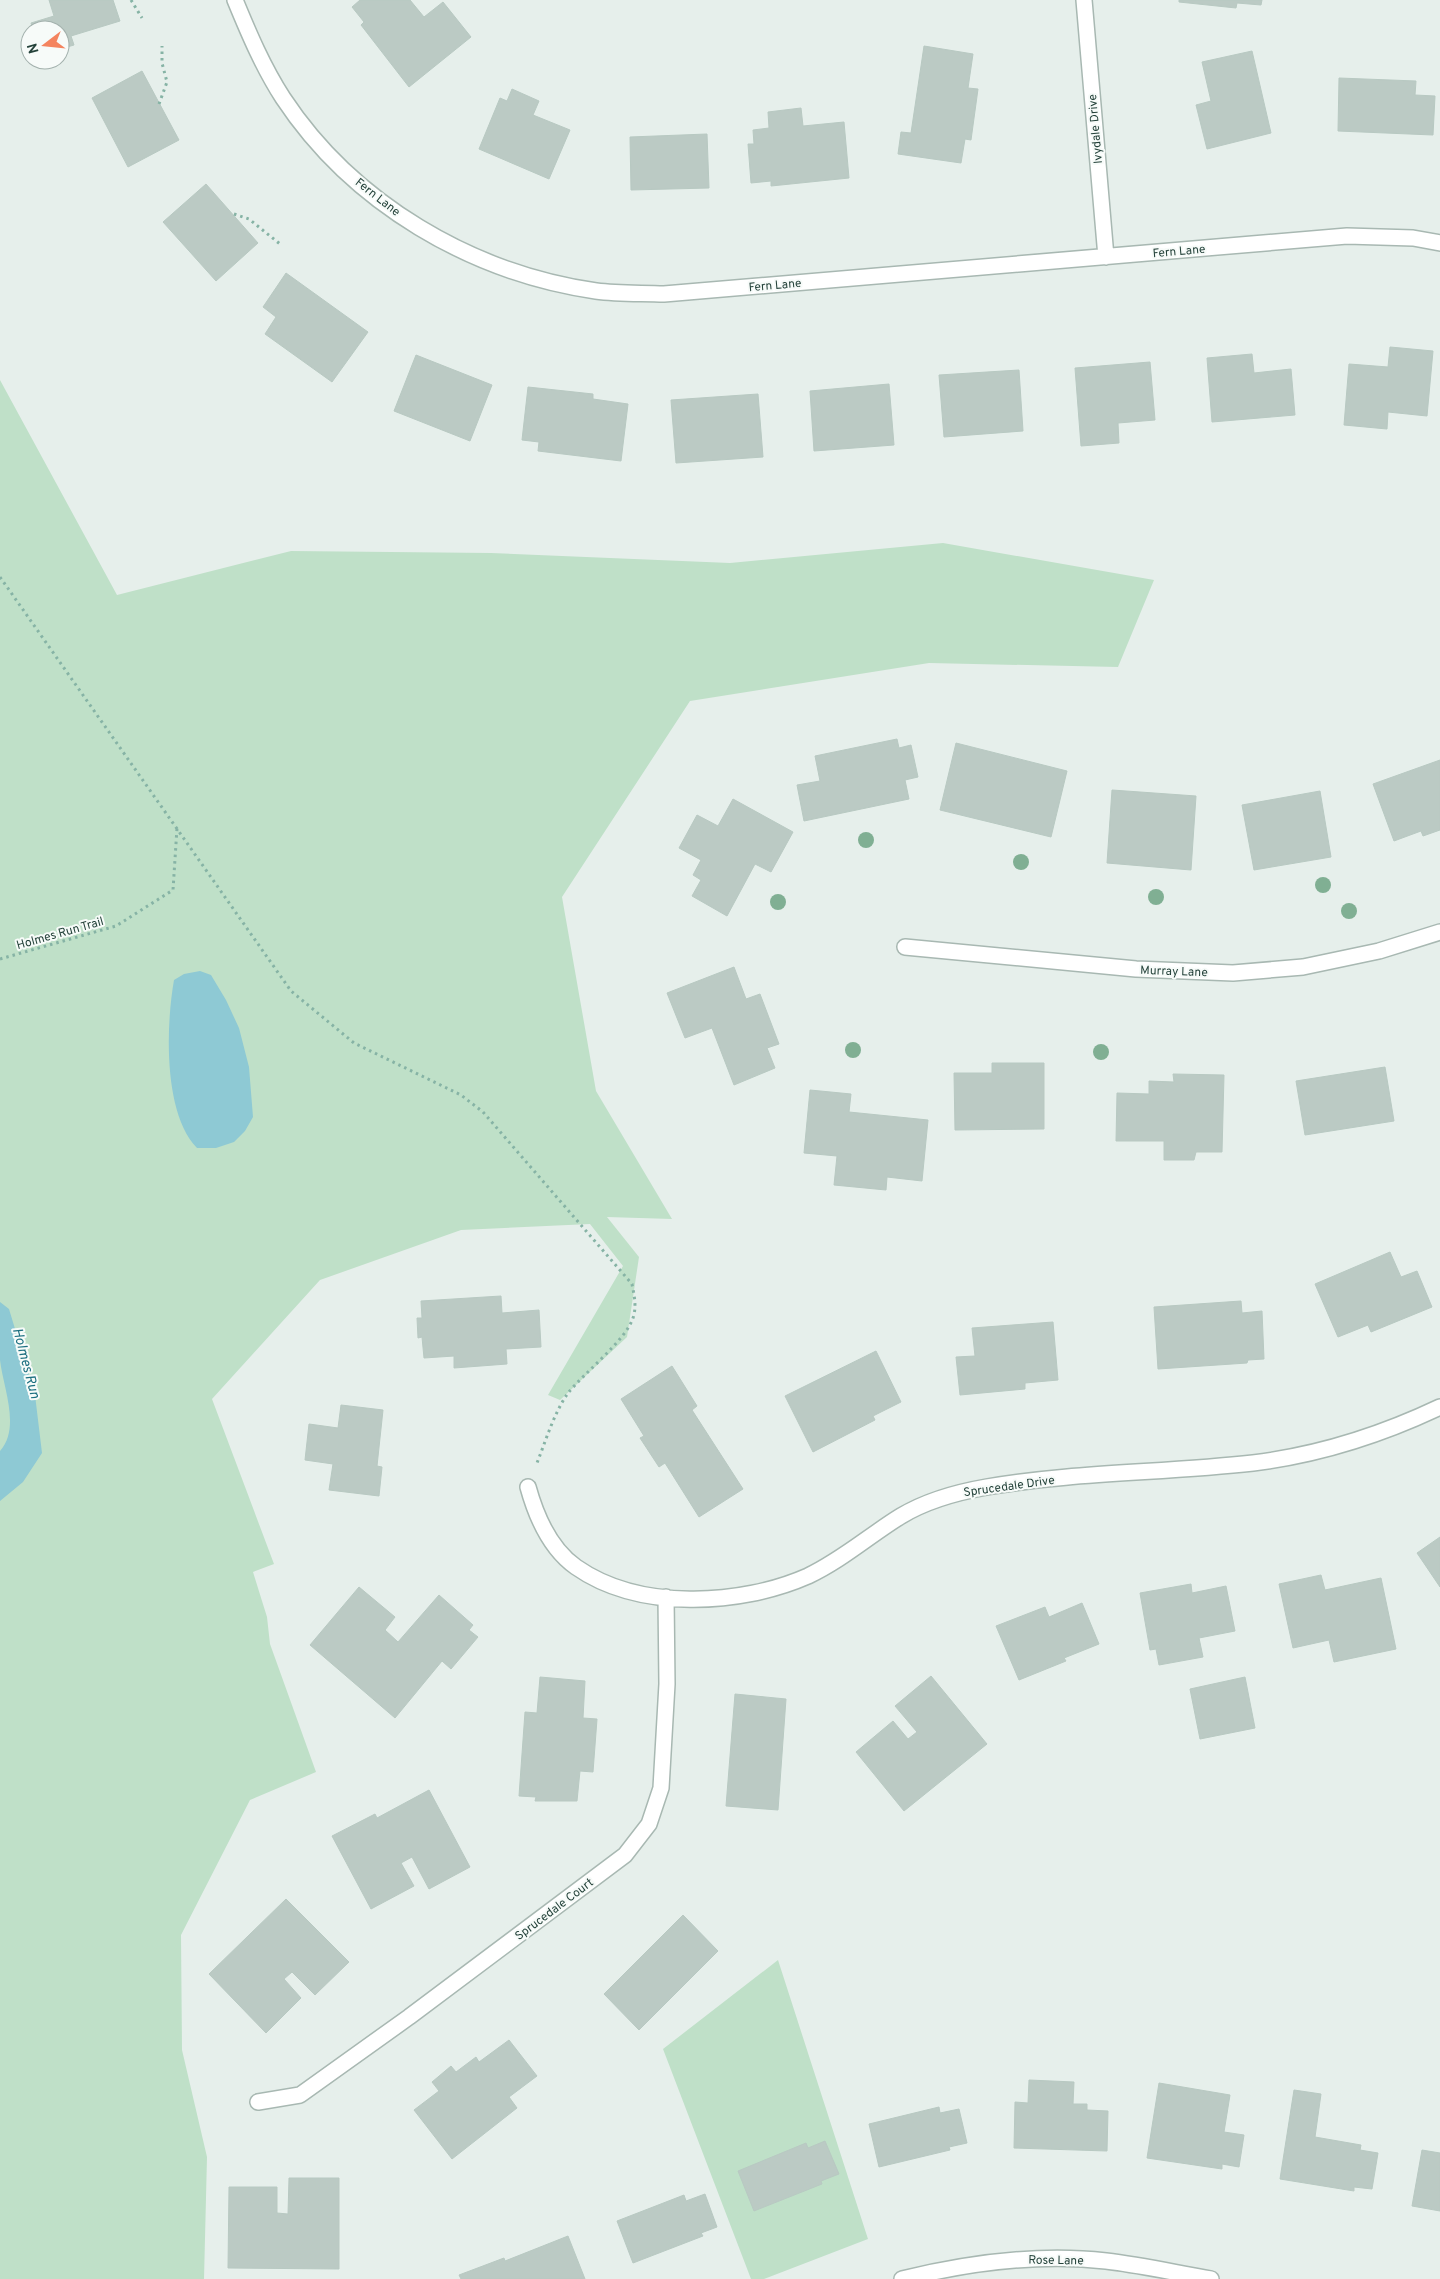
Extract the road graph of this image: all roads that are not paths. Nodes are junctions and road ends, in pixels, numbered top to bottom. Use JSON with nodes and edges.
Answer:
{"nodes":[{"id":1,"x":235,"y":0,"type":"edge"},
{"id":2,"x":1084,"y":0,"type":"edge"},
{"id":3,"x":1440,"y":243,"type":"edge"},
{"id":4,"x":1106,"y":257,"type":"junction"},
{"id":5,"x":1440,"y":932,"type":"edge"},
{"id":6,"x":905,"y":947,"type":"dead end"},
{"id":7,"x":1440,"y":1407,"type":"edge"},
{"id":8,"x":528,"y":1486,"type":"road end"},
{"id":9,"x":666,"y":1597,"type":"junction"},
{"id":10,"x":258,"y":2102,"type":"dead end"},
{"id":11,"x":902,"y":2279,"type":"edge"},
{"id":12,"x":1211,"y":2279,"type":"edge"}],
"edges":[{"from":1,"to":4,"type":"street","name":"Fern Lane"},
{"from":2,"to":4,"type":"street","name":"Ivydale Drive"},
{"from":3,"to":4,"type":"street","name":"Fern Lane"},
{"from":5,"to":6,"type":"street","name":"Murray Lane"},
{"from":7,"to":9,"type":"street","name":"Sprucedale Drive"},
{"from":8,"to":9,"type":"street","name":"Sprucedale Drive"},
{"from":9,"to":10,"type":"street","name":"Sprucedale Court"},
{"from":11,"to":12,"type":"street","name":"Rose Lane"}]}
